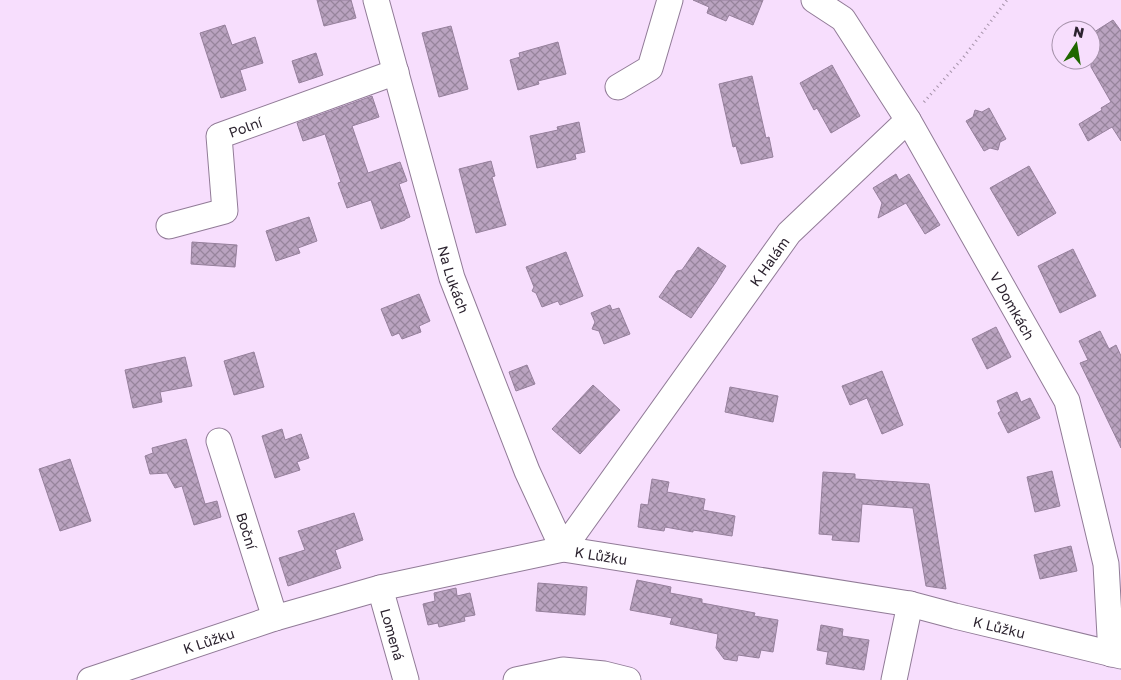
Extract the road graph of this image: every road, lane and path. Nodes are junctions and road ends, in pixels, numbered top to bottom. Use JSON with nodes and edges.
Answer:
{"nodes":[{"id":1,"x":376,"y":0,"type":"edge"},
{"id":2,"x":670,"y":0,"type":"edge"},
{"id":3,"x":814,"y":0,"type":"edge"},
{"id":4,"x":1007,"y":0,"type":"edge"},
{"id":5,"x":396,"y":72,"type":"junction"},
{"id":6,"x":618,"y":87,"type":"dead end"},
{"id":7,"x":908,"y":120,"type":"junction"},
{"id":8,"x":169,"y":226,"type":"dead end"},
{"id":9,"x":220,"y":442,"type":"dead end"},
{"id":10,"x":563,"y":549,"type":"junction"},
{"id":11,"x":380,"y":588,"type":"junction"},
{"id":12,"x":910,"y":604,"type":"junction"},
{"id":13,"x":275,"y":618,"type":"junction"},
{"id":14,"x":1116,"y":655,"type":"edge"},
{"id":15,"x":102,"y":678,"type":"edge"},
{"id":16,"x":406,"y":680,"type":"edge"},
{"id":17,"x":516,"y":680,"type":"edge"},
{"id":18,"x":628,"y":680,"type":"edge"},
{"id":19,"x":894,"y":680,"type":"edge"}],
"edges":[{"from":1,"to":5,"type":"street","name":"Na Lukách"},
{"from":2,"to":6,"type":"street"},
{"from":3,"to":7,"type":"street","name":"V Domkách"},
{"from":4,"to":7,"type":"path"},
{"from":5,"to":8,"type":"street","name":"Polní"},
{"from":5,"to":10,"type":"street","name":"Na Lukách"},
{"from":7,"to":10,"type":"street","name":"K Halám"},
{"from":7,"to":14,"type":"street","name":"V Domkách"},
{"from":9,"to":13,"type":"street","name":"Boční"},
{"from":10,"to":11,"type":"street","name":"K Lůžku"},
{"from":10,"to":12,"type":"street","name":"K Lůžku"},
{"from":11,"to":13,"type":"street","name":"K Lůžku"},
{"from":11,"to":16,"type":"street","name":"Lomená"},
{"from":12,"to":14,"type":"street","name":"K Lůžku"},
{"from":12,"to":19,"type":"street"},
{"from":13,"to":15,"type":"street","name":"K Lůžku"},
{"from":17,"to":18,"type":"street"}]}
